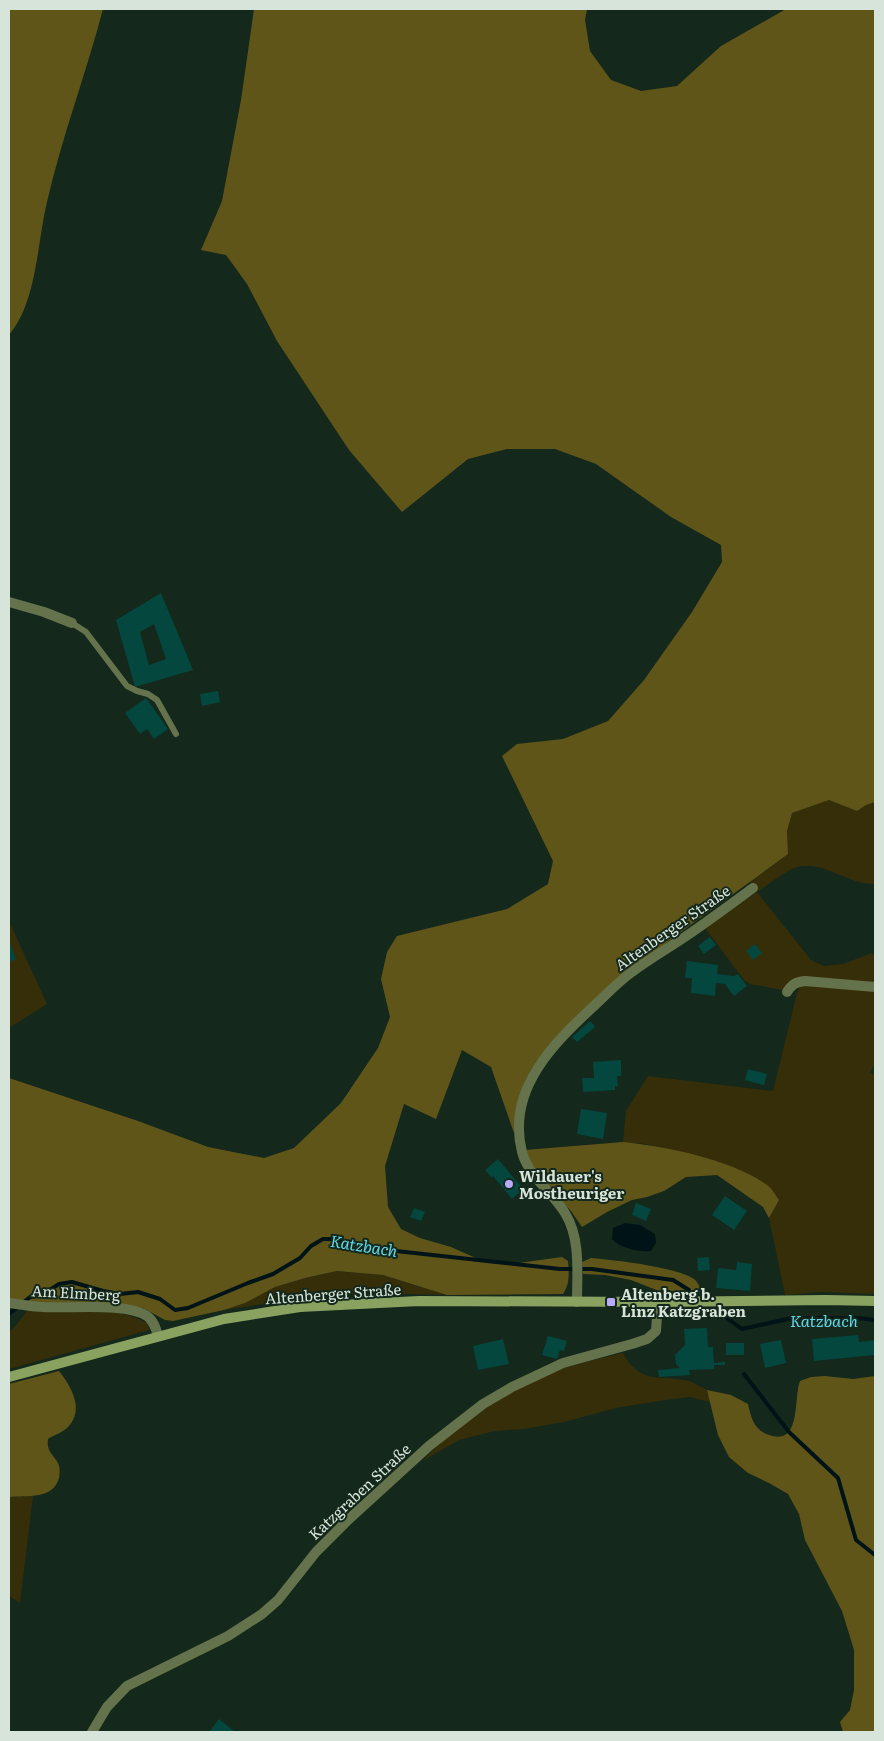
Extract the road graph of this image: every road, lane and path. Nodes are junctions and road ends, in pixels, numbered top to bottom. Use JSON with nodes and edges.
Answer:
{"nodes":[{"id":1,"x":9,"y":602,"type":"edge"},
{"id":2,"x":72,"y":623,"type":"joint"},
{"id":3,"x":176,"y":734,"type":"dead end"},
{"id":4,"x":753,"y":888,"type":"dead end"},
{"id":5,"x":875,"y":987,"type":"edge"},
{"id":6,"x":788,"y":992,"type":"dead end"},
{"id":7,"x":875,"y":1301,"type":"edge"},
{"id":8,"x":577,"y":1302,"type":"junction"},
{"id":9,"x":658,"y":1302,"type":"junction"},
{"id":10,"x":13,"y":1303,"type":"edge"},
{"id":11,"x":158,"y":1336,"type":"junction"},
{"id":12,"x":9,"y":1377,"type":"edge"},
{"id":13,"x":92,"y":1732,"type":"edge"}],
"edges":[{"from":1,"to":2,"type":"street"},
{"from":2,"to":3,"type":"lane"},
{"from":4,"to":8,"type":"street","name":"Altenberger Straße"},
{"from":5,"to":6,"type":"street"},
{"from":7,"to":9,"type":"street","name":"Altenberger Straße"},
{"from":8,"to":9,"type":"street","name":"Altenberger Straße"},
{"from":8,"to":11,"type":"street","name":"Altenberger Straße"},
{"from":9,"to":13,"type":"street","name":"Katzgraben Straße"},
{"from":10,"to":11,"type":"street","name":"Am Elmberg"},
{"from":11,"to":12,"type":"street","name":"Altenberger Straße"}]}
